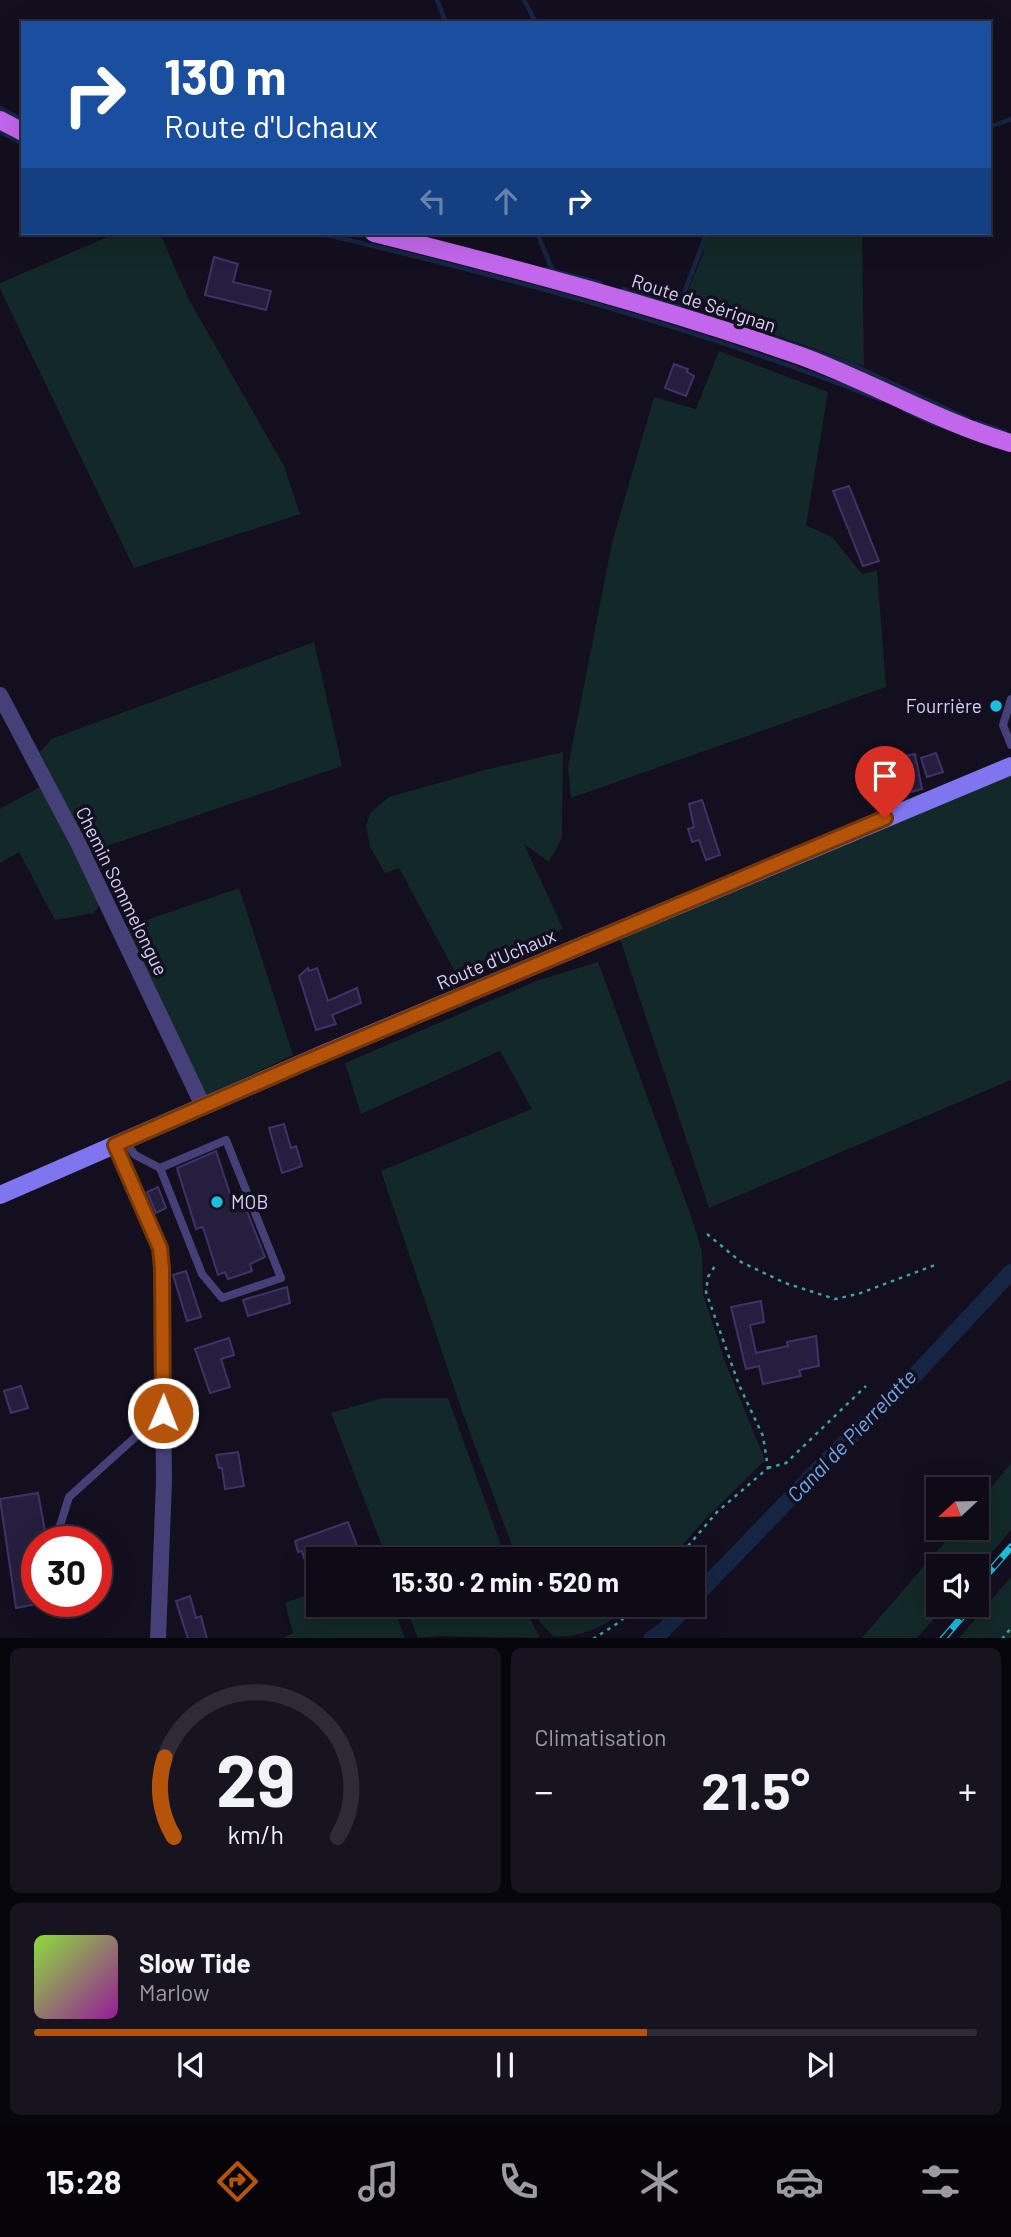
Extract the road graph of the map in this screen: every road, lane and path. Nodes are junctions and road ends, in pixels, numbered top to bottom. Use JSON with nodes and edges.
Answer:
{"nodes":[{"id":1,"x":0,"y":120,"type":"edge"},
{"id":2,"x":21,"y":131,"type":"edge"},
{"id":3,"x":382,"y":235,"type":"edge"},
{"id":4,"x":1011,"y":443,"type":"edge"},
{"id":5,"x":0,"y":695,"type":"edge"},
{"id":6,"x":1011,"y":699,"type":"edge"},
{"id":7,"x":1011,"y":745,"type":"edge"},
{"id":8,"x":1011,"y":766,"type":"edge"},
{"id":9,"x":203,"y":1107,"type":"junction"},
{"id":10,"x":120,"y":1143,"type":"junction"},
{"id":11,"x":160,"y":1168,"type":"junction"},
{"id":12,"x":0,"y":1195,"type":"edge"},
{"id":13,"x":708,"y":1234,"type":"dead end"},
{"id":14,"x":935,"y":1265,"type":"dead end"},
{"id":15,"x":715,"y":1266,"type":"dead end"},
{"id":16,"x":866,"y":1386,"type":"dead end"},
{"id":17,"x":163,"y":1413,"type":"junction"},
{"id":18,"x":768,"y":1468,"type":"junction"},
{"id":19,"x":60,"y":1526,"type":"edge"},
{"id":20,"x":687,"y":1547,"type":"edge"},
{"id":21,"x":625,"y":1617,"type":"edge"},
{"id":22,"x":158,"y":1638,"type":"edge"},
{"id":23,"x":595,"y":1638,"type":"edge"}],
"edges":[{"from":1,"to":2,"type":"main road"},
{"from":3,"to":4,"type":"main road","name":"Route de Sérignan"},
{"from":5,"to":9,"type":"street","name":"Chemin Sommelongue"},
{"from":6,"to":7,"type":"lane"},
{"from":8,"to":9,"type":"main road","name":"Route d'Uchaux"},
{"from":9,"to":10,"type":"main road","name":"Route d'Uchaux"},
{"from":10,"to":11,"type":"lane"},
{"from":10,"to":12,"type":"main road","name":"Route d'Uchaux"},
{"from":10,"to":17,"type":"street"},
{"from":11,"to":11,"type":"lane"},
{"from":13,"to":14,"type":"path"},
{"from":15,"to":18,"type":"path"},
{"from":16,"to":18,"type":"path"},
{"from":17,"to":19,"type":"lane"},
{"from":17,"to":22,"type":"street"},
{"from":18,"to":20,"type":"path"},
{"from":21,"to":23,"type":"path"}]}
